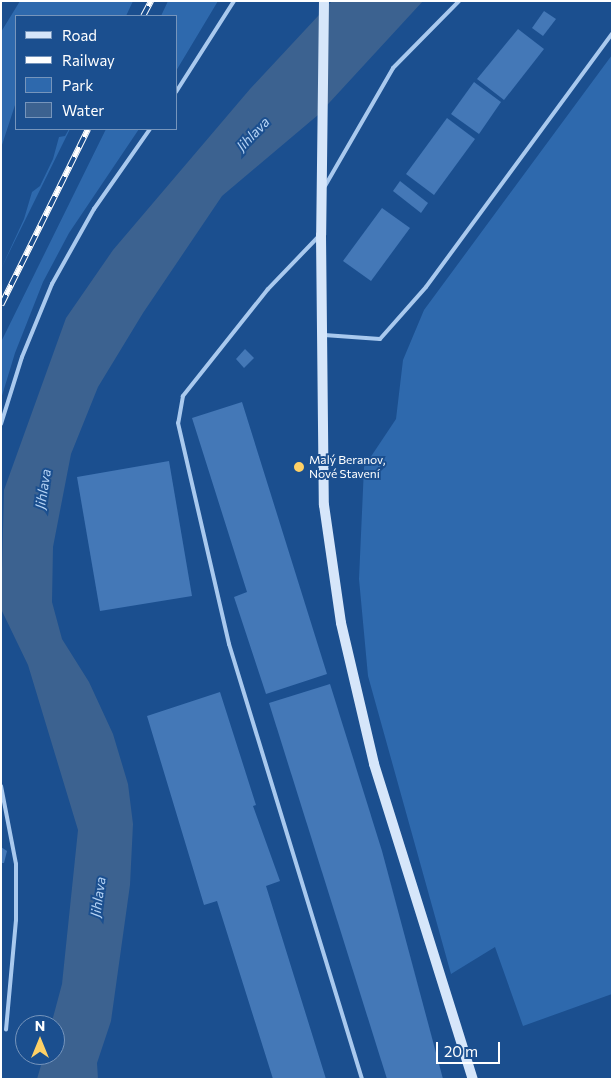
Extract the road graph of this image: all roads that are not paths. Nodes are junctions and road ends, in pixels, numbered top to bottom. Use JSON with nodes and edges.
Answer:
{"nodes":[{"id":1,"x":234,"y":1,"type":"edge"},
{"id":2,"x":324,"y":1,"type":"edge"},
{"id":3,"x":459,"y":1,"type":"edge"},
{"id":4,"x":612,"y":34,"type":"edge"},
{"id":5,"x":178,"y":89,"type":"edge"},
{"id":6,"x":149,"y":130,"type":"edge"},
{"id":7,"x":321,"y":192,"type":"junction"},
{"id":8,"x":321,"y":235,"type":"junction"},
{"id":9,"x":324,"y":335,"type":"junction"},
{"id":10,"x":1,"y":424,"type":"edge"},
{"id":11,"x":1,"y":786,"type":"edge"},
{"id":12,"x":6,"y":1030,"type":"dead end"},
{"id":13,"x":362,"y":1079,"type":"edge"},
{"id":14,"x":473,"y":1079,"type":"edge"}],
"edges":[{"from":1,"to":5,"type":"lane"},
{"from":2,"to":7,"type":"street"},
{"from":3,"to":7,"type":"lane"},
{"from":4,"to":9,"type":"lane"},
{"from":6,"to":10,"type":"lane"},
{"from":7,"to":8,"type":"street"},
{"from":8,"to":9,"type":"street"},
{"from":8,"to":13,"type":"lane"},
{"from":9,"to":14,"type":"street"},
{"from":11,"to":12,"type":"lane"}]}
